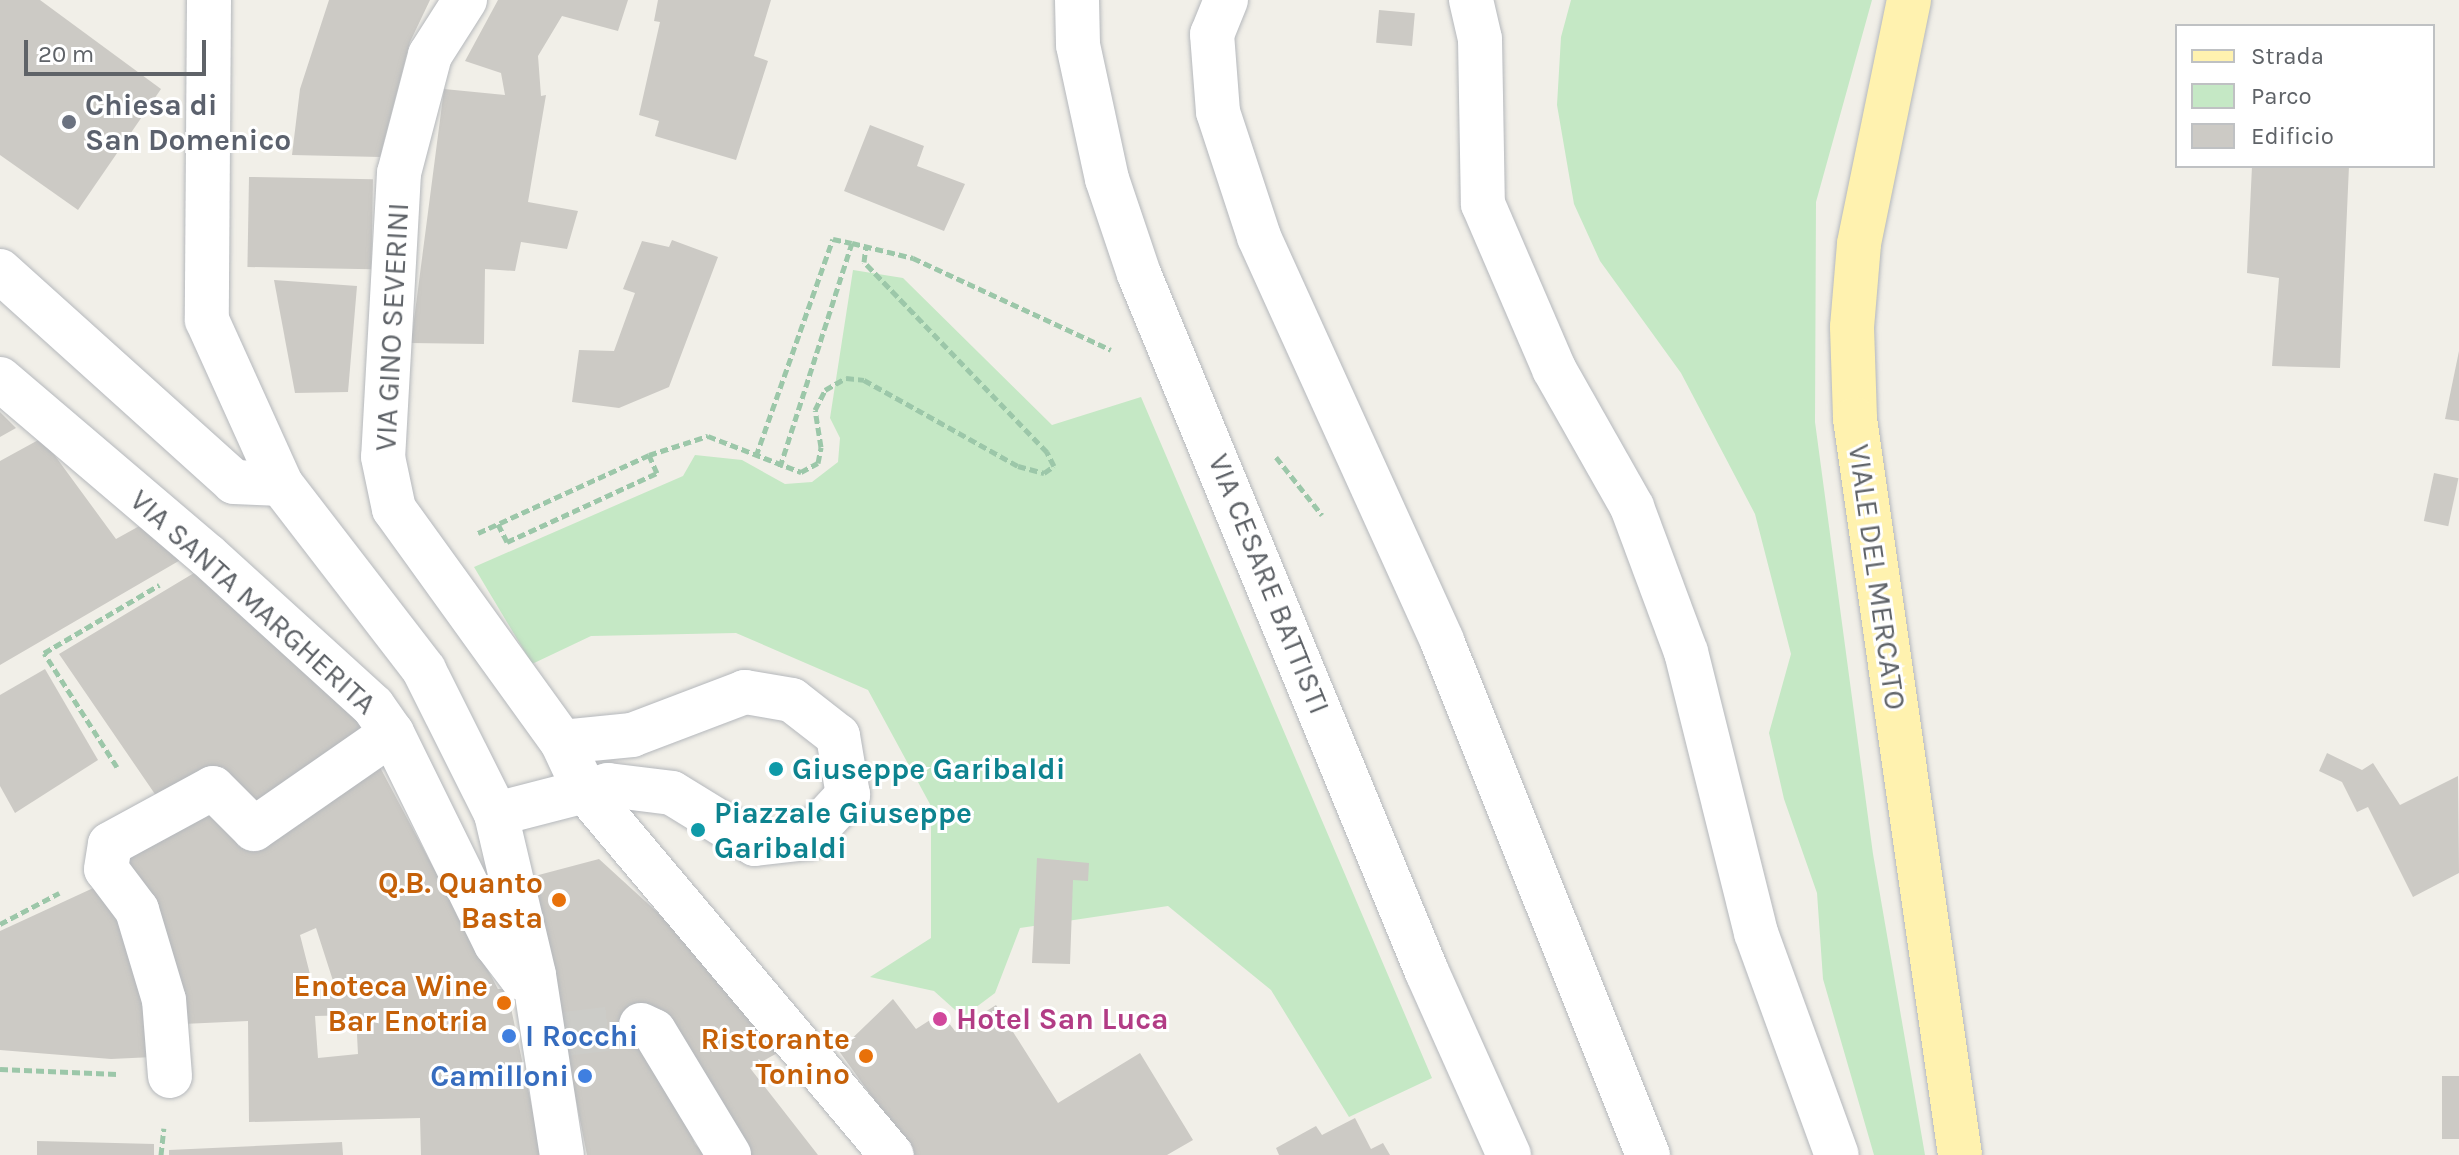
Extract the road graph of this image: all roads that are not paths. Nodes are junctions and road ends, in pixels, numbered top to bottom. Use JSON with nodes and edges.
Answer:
{"nodes":[{"id":1,"x":209,"y":0,"type":"edge"},
{"id":2,"x":465,"y":0,"type":"edge"},
{"id":3,"x":1077,"y":0,"type":"edge"},
{"id":4,"x":1226,"y":0,"type":"edge"},
{"id":5,"x":1471,"y":0,"type":"edge"},
{"id":6,"x":1909,"y":0,"type":"edge"},
{"id":7,"x":0,"y":271,"type":"edge"},
{"id":8,"x":0,"y":379,"type":"edge"},
{"id":9,"x":281,"y":484,"type":"junction"},
{"id":10,"x":392,"y":733,"type":"junction"},
{"id":11,"x":562,"y":742,"type":"junction"},
{"id":12,"x":585,"y":791,"type":"junction"},
{"id":13,"x":496,"y":814,"type":"junction"},
{"id":14,"x":534,"y":975,"type":"junction"},
{"id":15,"x":641,"y":1025,"type":"dead end"},
{"id":16,"x":170,"y":1076,"type":"road end"},
{"id":17,"x":562,"y":1155,"type":"edge"},
{"id":18,"x":729,"y":1155,"type":"edge"},
{"id":19,"x":891,"y":1155,"type":"edge"},
{"id":20,"x":1509,"y":1155,"type":"edge"},
{"id":21,"x":1648,"y":1155,"type":"edge"},
{"id":22,"x":1837,"y":1155,"type":"edge"},
{"id":23,"x":1960,"y":1155,"type":"edge"}],
"edges":[{"from":1,"to":9,"type":"street"},
{"from":2,"to":11,"type":"street","name":"VIA GINO SEVERINI"},
{"from":3,"to":20,"type":"street","name":"VIA CESARE BATTISTI"},
{"from":4,"to":21,"type":"street"},
{"from":5,"to":22,"type":"street"},
{"from":6,"to":23,"type":"main road","name":"VIALE DEL MERCATO"},
{"from":7,"to":9,"type":"street"},
{"from":8,"to":10,"type":"street","name":"VIA SANTA MARGHERITA"},
{"from":9,"to":13,"type":"street"},
{"from":10,"to":14,"type":"street","name":"VIA SANTA MARGHERITA"},
{"from":10,"to":16,"type":"street"},
{"from":11,"to":12,"type":"street"},
{"from":11,"to":12,"type":"street"},
{"from":12,"to":13,"type":"street"},
{"from":12,"to":19,"type":"street"},
{"from":13,"to":14,"type":"street"},
{"from":14,"to":17,"type":"street"},
{"from":15,"to":18,"type":"street"}]}
